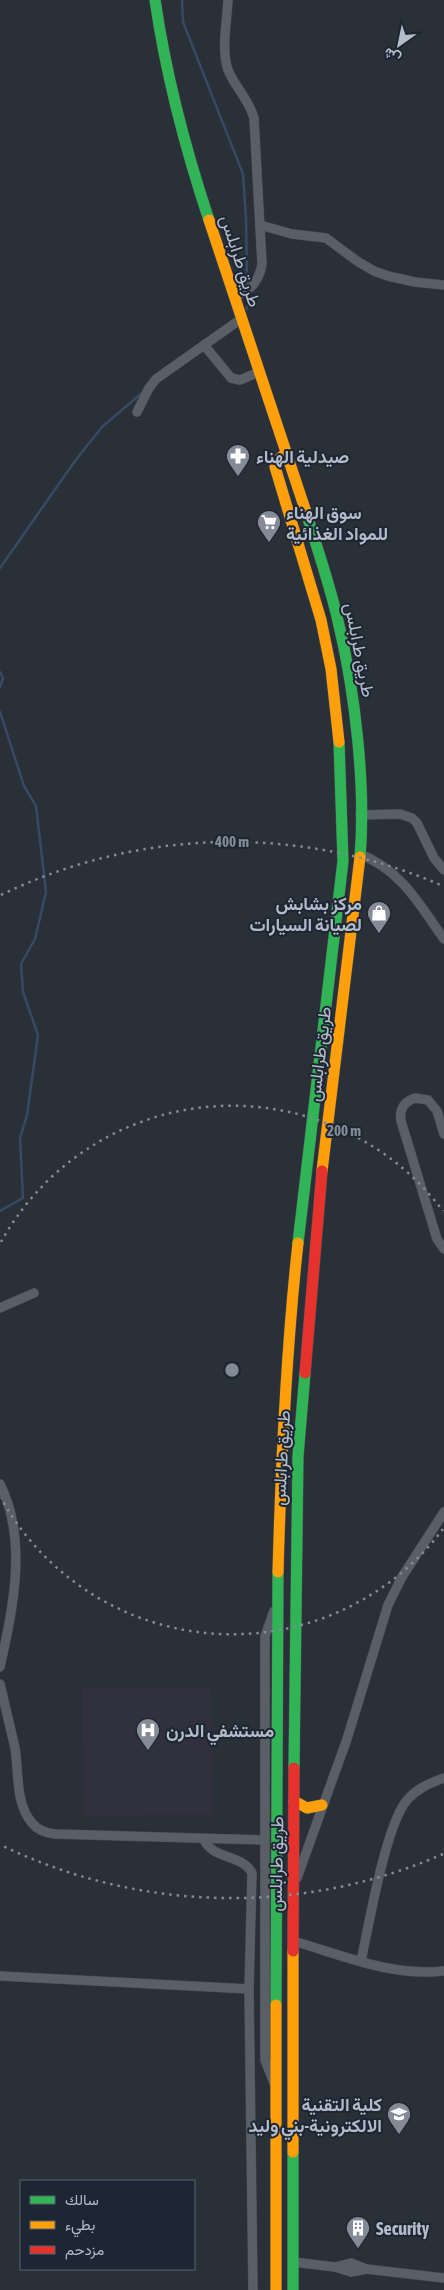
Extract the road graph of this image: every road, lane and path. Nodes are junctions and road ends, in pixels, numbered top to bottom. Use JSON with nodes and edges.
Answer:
{"nodes":[{"id":1,"x":155,"y":0,"type":"edge"},
{"id":2,"x":228,"y":0,"type":"edge"},
{"id":3,"x":260,"y":225,"type":"junction"},
{"id":4,"x":444,"y":284,"type":"edge"},
{"id":5,"x":234,"y":297,"type":"junction"},
{"id":6,"x":241,"y":319,"type":"junction"},
{"id":7,"x":204,"y":345,"type":"junction"},
{"id":8,"x":259,"y":372,"type":"junction"},
{"id":9,"x":138,"y":412,"type":"dead end"},
{"id":10,"x":286,"y":453,"type":"junction"},
{"id":11,"x":360,"y":816,"type":"junction"},
{"id":12,"x":360,"y":854,"type":"junction"},
{"id":13,"x":444,"y":870,"type":"edge"},
{"id":14,"x":444,"y":939,"type":"edge"},
{"id":15,"x":444,"y":1134,"type":"edge"},
{"id":16,"x":444,"y":1249,"type":"edge"},
{"id":17,"x":34,"y":1293,"type":"dead end"},
{"id":18,"x":0,"y":1308,"type":"edge"},
{"id":19,"x":0,"y":1484,"type":"edge"},
{"id":20,"x":444,"y":1512,"type":"edge"},
{"id":21,"x":277,"y":1602,"type":"junction"},
{"id":22,"x":0,"y":1666,"type":"edge"},
{"id":23,"x":0,"y":1684,"type":"edge"},
{"id":24,"x":444,"y":1778,"type":"edge"},
{"id":25,"x":294,"y":1800,"type":"junction"},
{"id":26,"x":322,"y":1805,"type":"junction"},
{"id":27,"x":204,"y":1840,"type":"junction"},
{"id":28,"x":264,"y":1840,"type":"junction"},
{"id":29,"x":293,"y":1890,"type":"junction"},
{"id":30,"x":293,"y":1941,"type":"junction"},
{"id":31,"x":361,"y":1961,"type":"junction"},
{"id":32,"x":444,"y":1971,"type":"edge"},
{"id":33,"x":0,"y":1976,"type":"edge"},
{"id":34,"x":249,"y":1989,"type":"junction"},
{"id":35,"x":276,"y":2086,"type":"junction"},
{"id":36,"x":293,"y":2262,"type":"junction"},
{"id":37,"x":444,"y":2278,"type":"edge"},
{"id":38,"x":253,"y":2290,"type":"edge"},
{"id":39,"x":276,"y":2290,"type":"edge"},
{"id":40,"x":293,"y":2290,"type":"edge"}],
"edges":[{"from":1,"to":5,"type":"highway","name":"طريق طرابلس"},
{"from":2,"to":3,"type":"street"},
{"from":3,"to":4,"type":"street"},
{"from":3,"to":5,"type":"street"},
{"from":5,"to":6,"type":"highway","name":"طريق طرابلس"},
{"from":6,"to":7,"type":"street"},
{"from":6,"to":8,"type":"highway","name":"طريق طرابلس"},
{"from":7,"to":8,"type":"street"},
{"from":7,"to":9,"type":"street"},
{"from":8,"to":10,"type":"highway","name":"طريق طرابلس"},
{"from":10,"to":11,"type":"highway","name":"طريق طرابلس"},
{"from":10,"to":21,"type":"highway"},
{"from":11,"to":12,"type":"highway","name":"طريق طرابلس"},
{"from":11,"to":13,"type":"street"},
{"from":12,"to":14,"type":"street"},
{"from":12,"to":25,"type":"highway","name":"طريق طرابلس"},
{"from":15,"to":16,"type":"street"},
{"from":17,"to":18,"type":"street"},
{"from":19,"to":22,"type":"street"},
{"from":20,"to":26,"type":"street"},
{"from":21,"to":28,"type":"street"},
{"from":21,"to":35,"type":"highway"},
{"from":23,"to":27,"type":"street"},
{"from":24,"to":31,"type":"street"},
{"from":25,"to":26,"type":"highway"},
{"from":25,"to":29,"type":"highway","name":"طريق طرابلس"},
{"from":26,"to":29,"type":"street"},
{"from":27,"to":28,"type":"street"},
{"from":27,"to":34,"type":"street"},
{"from":28,"to":35,"type":"street"},
{"from":29,"to":30,"type":"highway","name":"طريق طرابلس"},
{"from":30,"to":31,"type":"street"},
{"from":30,"to":36,"type":"highway","name":"طريق طرابلس"},
{"from":31,"to":32,"type":"street"},
{"from":33,"to":34,"type":"street"},
{"from":34,"to":38,"type":"street"},
{"from":35,"to":39,"type":"highway"},
{"from":36,"to":37,"type":"street"},
{"from":36,"to":40,"type":"highway","name":"طريق طرابلس"}]}
